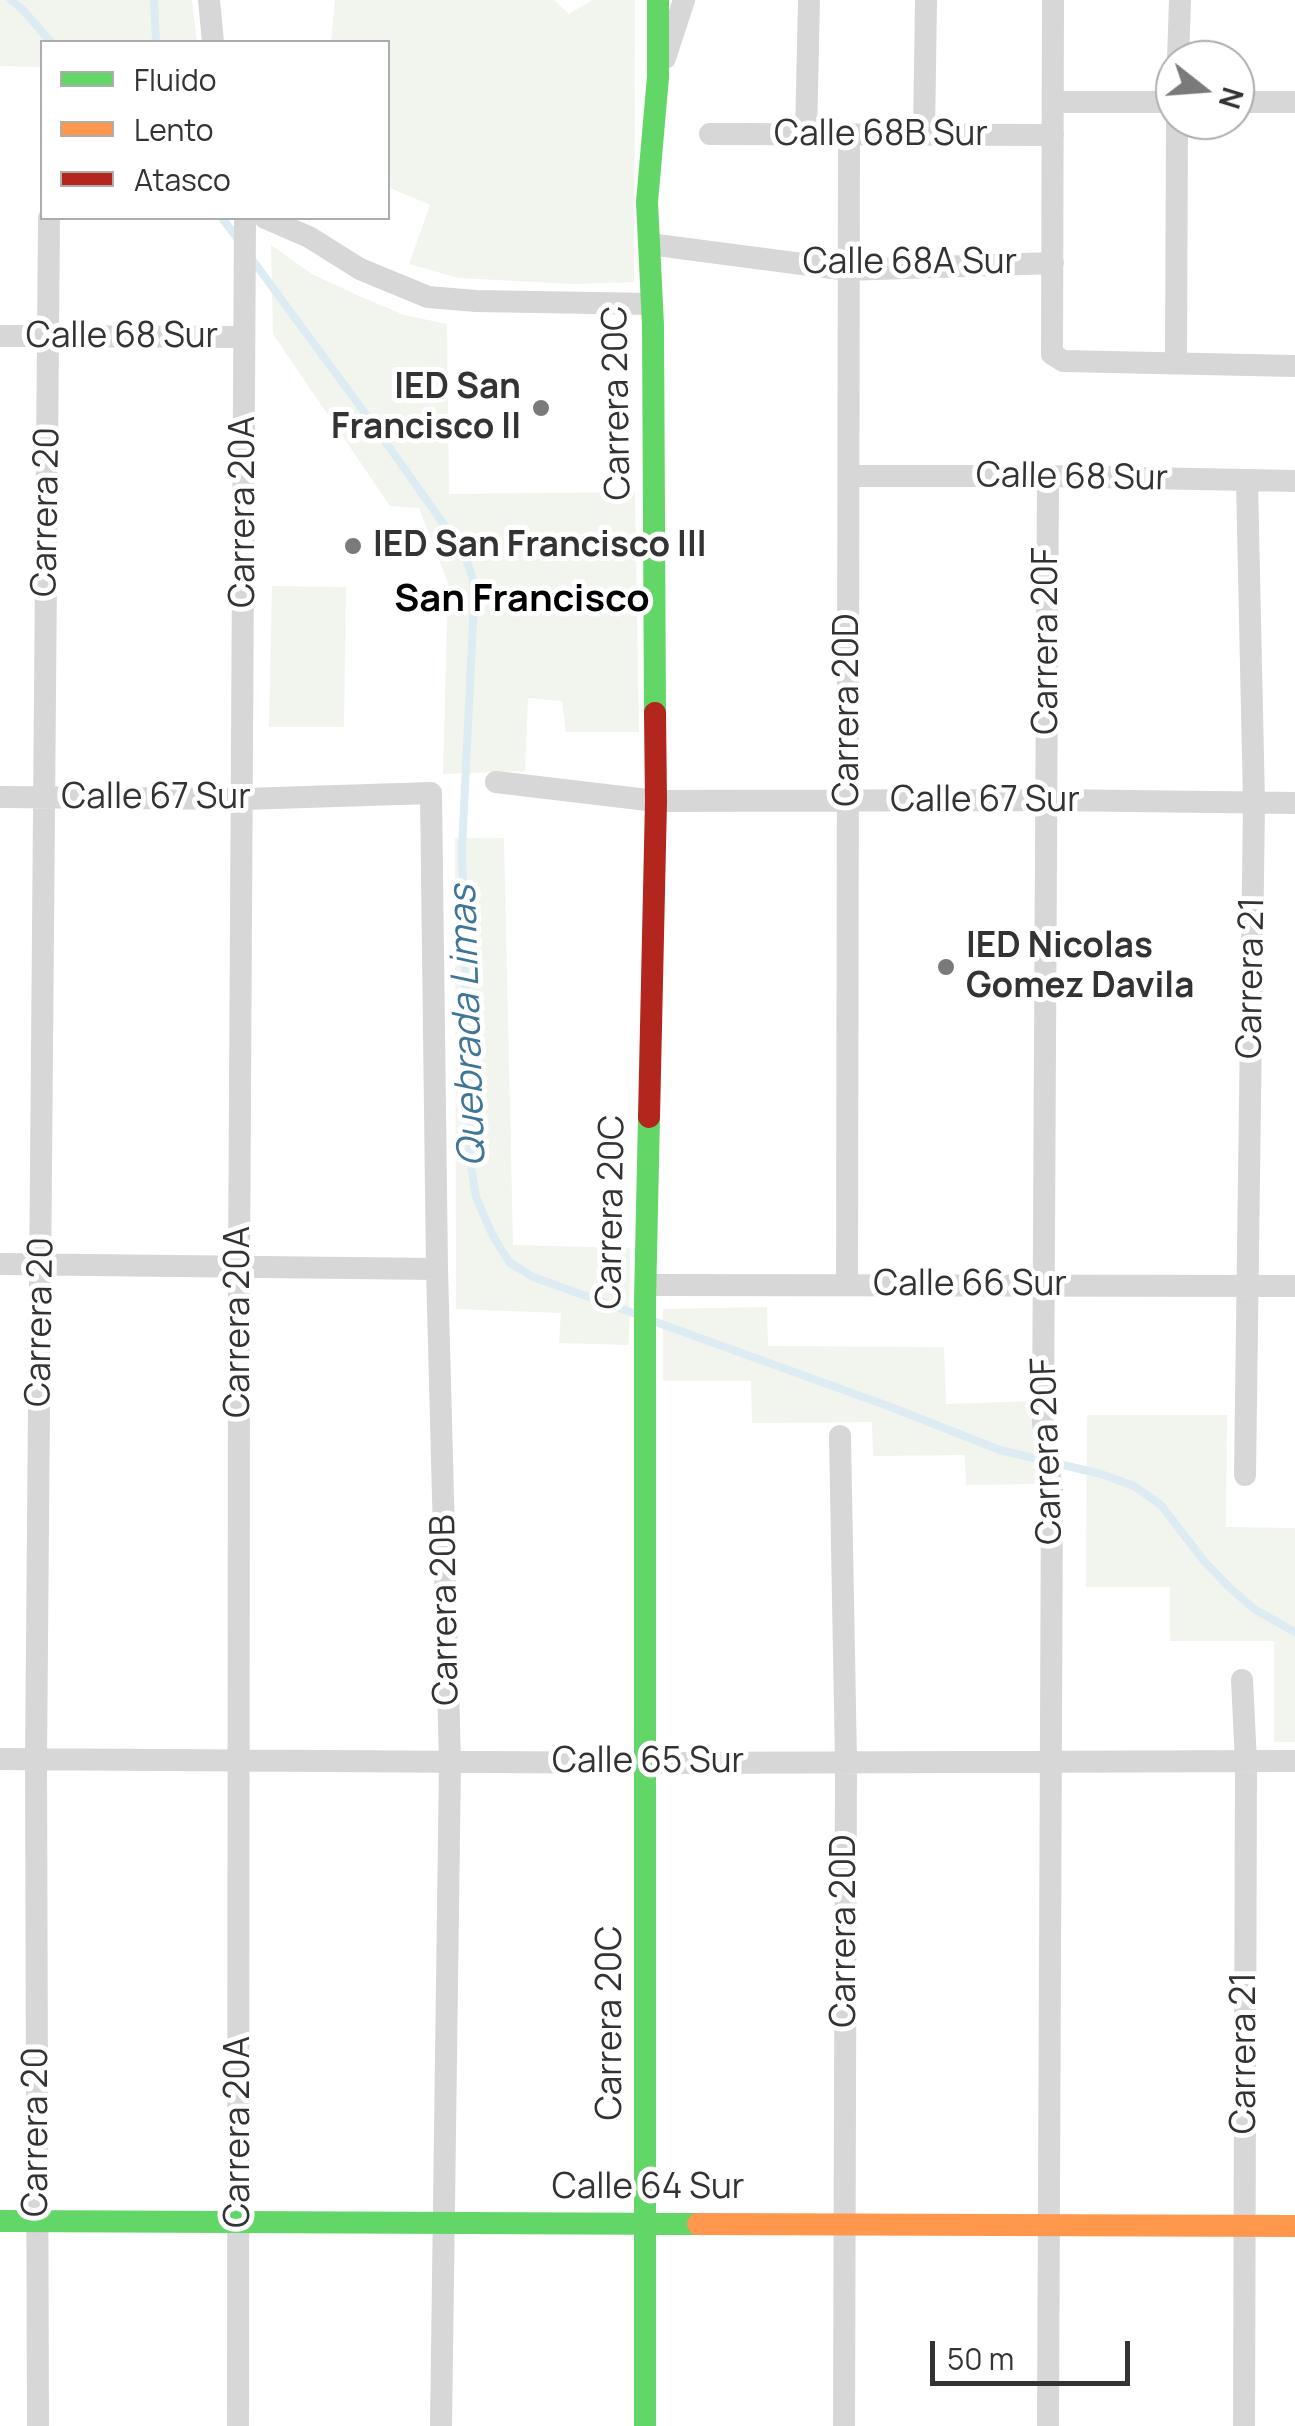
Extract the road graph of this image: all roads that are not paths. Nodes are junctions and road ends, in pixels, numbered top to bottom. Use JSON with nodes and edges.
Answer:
{"nodes":[{"id":1,"x":209,"y":0,"type":"edge"},
{"id":2,"x":658,"y":0,"type":"edge"},
{"id":3,"x":684,"y":0,"type":"edge"},
{"id":4,"x":809,"y":0,"type":"edge"},
{"id":5,"x":926,"y":0,"type":"edge"},
{"id":6,"x":1052,"y":0,"type":"edge"},
{"id":7,"x":1180,"y":0,"type":"edge"},
{"id":8,"x":213,"y":40,"type":"edge"},
{"id":9,"x":1179,"y":40,"type":"edge"},
{"id":10,"x":658,"y":78,"type":"junction"},
{"id":11,"x":1053,"y":102,"type":"junction"},
{"id":12,"x":1155,"y":102,"type":"edge"},
{"id":13,"x":1255,"y":102,"type":"edge"},
{"id":14,"x":1295,"y":102,"type":"edge"},
{"id":15,"x":710,"y":134,"type":"dead end"},
{"id":16,"x":806,"y":134,"type":"junction"},
{"id":17,"x":850,"y":134,"type":"junction"},
{"id":18,"x":924,"y":135,"type":"junction"},
{"id":19,"x":1053,"y":135,"type":"junction"},
{"id":20,"x":1178,"y":140,"type":"edge"},
{"id":21,"x":50,"y":220,"type":"edge"},
{"id":22,"x":269,"y":220,"type":"edge"},
{"id":23,"x":244,"y":224,"type":"edge"},
{"id":24,"x":649,"y":244,"type":"junction"},
{"id":25,"x":1053,"y":262,"type":"junction"},
{"id":26,"x":848,"y":270,"type":"junction"},
{"id":27,"x":652,"y":304,"type":"junction"},
{"id":28,"x":0,"y":336,"type":"edge"},
{"id":29,"x":49,"y":336,"type":"junction"},
{"id":30,"x":244,"y":337,"type":"junction"},
{"id":31,"x":1176,"y":363,"type":"junction"},
{"id":32,"x":1295,"y":366,"type":"edge"},
{"id":33,"x":848,"y":476,"type":"junction"},
{"id":34,"x":1048,"y":476,"type":"junction"},
{"id":35,"x":1247,"y":480,"type":"junction"},
{"id":36,"x":1295,"y":481,"type":"edge"},
{"id":37,"x":496,"y":782,"type":"dead end"},
{"id":38,"x":431,"y":793,"type":"joint"},
{"id":39,"x":0,"y":797,"type":"edge"},
{"id":40,"x":45,"y":798,"type":"junction"},
{"id":41,"x":243,"y":799,"type":"junction"},
{"id":42,"x":656,"y":800,"type":"junction"},
{"id":43,"x":1046,"y":800,"type":"junction"},
{"id":44,"x":848,"y":801,"type":"junction"},
{"id":45,"x":1295,"y":803,"type":"edge"},
{"id":46,"x":1254,"y":804,"type":"junction"},
{"id":47,"x":0,"y":1264,"type":"edge"},
{"id":48,"x":41,"y":1264,"type":"junction"},
{"id":49,"x":239,"y":1267,"type":"junction"},
{"id":50,"x":437,"y":1269,"type":"junction"},
{"id":51,"x":1044,"y":1284,"type":"junction"},
{"id":52,"x":847,"y":1286,"type":"junction"},
{"id":53,"x":1248,"y":1286,"type":"junction"},
{"id":54,"x":1295,"y":1286,"type":"edge"},
{"id":55,"x":646,"y":1293,"type":"junction"},
{"id":56,"x":840,"y":1436,"type":"dead end"},
{"id":57,"x":1245,"y":1475,"type":"dead end"},
{"id":58,"x":1242,"y":1680,"type":"dead end"},
{"id":59,"x":0,"y":1759,"type":"edge"},
{"id":60,"x":36,"y":1759,"type":"junction"},
{"id":61,"x":240,"y":1761,"type":"junction"},
{"id":62,"x":1051,"y":1761,"type":"junction"},
{"id":63,"x":1295,"y":1761,"type":"edge"},
{"id":64,"x":450,"y":1762,"type":"junction"},
{"id":65,"x":846,"y":1762,"type":"junction"},
{"id":66,"x":1246,"y":1762,"type":"junction"},
{"id":67,"x":646,"y":1763,"type":"junction"},
{"id":68,"x":0,"y":2222,"type":"edge"},
{"id":69,"x":36,"y":2222,"type":"junction"},
{"id":70,"x":238,"y":2222,"type":"junction"},
{"id":71,"x":442,"y":2223,"type":"junction"},
{"id":72,"x":646,"y":2223,"type":"junction"},
{"id":73,"x":845,"y":2224,"type":"junction"},
{"id":74,"x":1049,"y":2224,"type":"junction"},
{"id":75,"x":1244,"y":2226,"type":"junction"},
{"id":76,"x":1295,"y":2226,"type":"edge"},
{"id":77,"x":38,"y":2426,"type":"edge"},
{"id":78,"x":238,"y":2426,"type":"edge"},
{"id":79,"x":441,"y":2426,"type":"edge"},
{"id":80,"x":645,"y":2426,"type":"edge"},
{"id":81,"x":844,"y":2426,"type":"edge"},
{"id":82,"x":1048,"y":2426,"type":"edge"},
{"id":83,"x":1244,"y":2426,"type":"edge"}],
"edges":[{"from":1,"to":8,"type":"street"},
{"from":2,"to":10,"type":"street","name":"Carrera 20C"},
{"from":3,"to":10,"type":"street"},
{"from":4,"to":16,"type":"street"},
{"from":5,"to":18,"type":"street"},
{"from":6,"to":11,"type":"street"},
{"from":7,"to":9,"type":"street"},
{"from":10,"to":24,"type":"street","name":"Carrera 20C"},
{"from":11,"to":12,"type":"street"},
{"from":11,"to":19,"type":"street"},
{"from":13,"to":14,"type":"street"},
{"from":15,"to":16,"type":"street","name":"Calle 68B Sur"},
{"from":16,"to":17,"type":"street","name":"Calle 68B Sur"},
{"from":17,"to":18,"type":"street","name":"Calle 68B Sur"},
{"from":17,"to":26,"type":"street","name":"Carrera 20D"},
{"from":18,"to":19,"type":"street","name":"Calle 68B Sur"},
{"from":19,"to":25,"type":"street"},
{"from":20,"to":31,"type":"street"},
{"from":21,"to":29,"type":"street","name":"Carrera 20"},
{"from":22,"to":27,"type":"street"},
{"from":23,"to":30,"type":"street","name":"Carrera 20A"},
{"from":24,"to":26,"type":"street","name":"Calle 68A Sur"},
{"from":24,"to":27,"type":"street","name":"Carrera 20C"},
{"from":25,"to":26,"type":"street","name":"Calle 68A Sur"},
{"from":25,"to":31,"type":"street"},
{"from":26,"to":33,"type":"street","name":"Carrera 20D"},
{"from":27,"to":42,"type":"street","name":"Carrera 20C"},
{"from":28,"to":29,"type":"street","name":"Calle 68 Sur"},
{"from":29,"to":30,"type":"street","name":"Calle 68 Sur"},
{"from":29,"to":40,"type":"street","name":"Carrera 20"},
{"from":30,"to":41,"type":"street","name":"Carrera 20A"},
{"from":31,"to":32,"type":"street"},
{"from":33,"to":34,"type":"street","name":"Calle 68 Sur"},
{"from":33,"to":44,"type":"street","name":"Carrera 20D"},
{"from":34,"to":35,"type":"street","name":"Calle 68 Sur"},
{"from":34,"to":43,"type":"street","name":"Carrera 20F"},
{"from":35,"to":36,"type":"street","name":"Calle 68 Sur"},
{"from":35,"to":46,"type":"street","name":"Carrera 21"},
{"from":37,"to":42,"type":"street","name":"Calle 67 Sur"},
{"from":38,"to":41,"type":"street","name":"Calle 67 Sur"},
{"from":38,"to":50,"type":"street","name":"Carrera 20B"},
{"from":39,"to":40,"type":"street","name":"Calle 67 Sur"},
{"from":40,"to":41,"type":"street","name":"Calle 67 Sur"},
{"from":40,"to":48,"type":"street","name":"Carrera 20"},
{"from":41,"to":49,"type":"street","name":"Carrera 20A"},
{"from":42,"to":44,"type":"street","name":"Calle 67 Sur"},
{"from":42,"to":55,"type":"street","name":"Carrera 20C"},
{"from":43,"to":44,"type":"street","name":"Calle 67 Sur"},
{"from":43,"to":46,"type":"street","name":"Calle 67 Sur"},
{"from":43,"to":51,"type":"street","name":"Carrera 20F"},
{"from":44,"to":52,"type":"street","name":"Carrera 20D"},
{"from":45,"to":46,"type":"street","name":"Calle 67 Sur"},
{"from":46,"to":53,"type":"street","name":"Carrera 21"},
{"from":47,"to":48,"type":"street"},
{"from":48,"to":49,"type":"street"},
{"from":48,"to":60,"type":"street","name":"Carrera 20"},
{"from":49,"to":50,"type":"street"},
{"from":49,"to":61,"type":"street","name":"Carrera 20A"},
{"from":50,"to":64,"type":"street","name":"Carrera 20B"},
{"from":51,"to":52,"type":"street","name":"Calle 66 Sur"},
{"from":51,"to":53,"type":"street","name":"Calle 66 Sur"},
{"from":51,"to":62,"type":"street","name":"Carrera 20F"},
{"from":52,"to":55,"type":"street","name":"Calle 66 Sur"},
{"from":53,"to":54,"type":"street","name":"Calle 66 Sur"},
{"from":53,"to":57,"type":"street","name":"Carrera 21"},
{"from":55,"to":67,"type":"street","name":"Carrera 20C"},
{"from":56,"to":65,"type":"street","name":"Carrera 20D"},
{"from":58,"to":66,"type":"street","name":"Carrera 21"},
{"from":59,"to":60,"type":"street","name":"Calle 65 Sur"},
{"from":60,"to":61,"type":"street","name":"Calle 65 Sur"},
{"from":60,"to":69,"type":"street","name":"Carrera 20"},
{"from":61,"to":64,"type":"street","name":"Calle 65 Sur"},
{"from":61,"to":70,"type":"street","name":"Carrera 20A"},
{"from":62,"to":65,"type":"street","name":"Calle 65 Sur"},
{"from":62,"to":66,"type":"street","name":"Calle 65 Sur"},
{"from":62,"to":74,"type":"street","name":"Carrera 20F"},
{"from":63,"to":66,"type":"street","name":"Calle 65 Sur"},
{"from":64,"to":67,"type":"street","name":"Calle 65 Sur"},
{"from":64,"to":71,"type":"street","name":"Carrera 20B"},
{"from":65,"to":67,"type":"street","name":"Calle 65 Sur"},
{"from":65,"to":73,"type":"street","name":"Carrera 20D"},
{"from":66,"to":75,"type":"street","name":"Carrera 21"},
{"from":67,"to":72,"type":"street","name":"Carrera 20C"},
{"from":68,"to":69,"type":"street","name":"Calle 64 Sur"},
{"from":69,"to":70,"type":"street","name":"Calle 64 Sur"},
{"from":69,"to":77,"type":"street","name":"Carrera 20"},
{"from":70,"to":71,"type":"street","name":"Calle 64 Sur"},
{"from":70,"to":78,"type":"street","name":"Carrera 20A"},
{"from":71,"to":72,"type":"street","name":"Calle 64 Sur"},
{"from":71,"to":79,"type":"street","name":"Carrera 20B"},
{"from":72,"to":73,"type":"street","name":"Calle 64 Sur"},
{"from":72,"to":80,"type":"street","name":"Carrera 20C"},
{"from":73,"to":74,"type":"street","name":"Calle 64 Sur"},
{"from":73,"to":81,"type":"street","name":"Carrera 20D"},
{"from":74,"to":75,"type":"street","name":"Calle 64 Sur"},
{"from":74,"to":82,"type":"street","name":"Carrera 20F"},
{"from":75,"to":76,"type":"street","name":"Calle 64 Sur"},
{"from":75,"to":83,"type":"street","name":"Carrera 21"}]}
